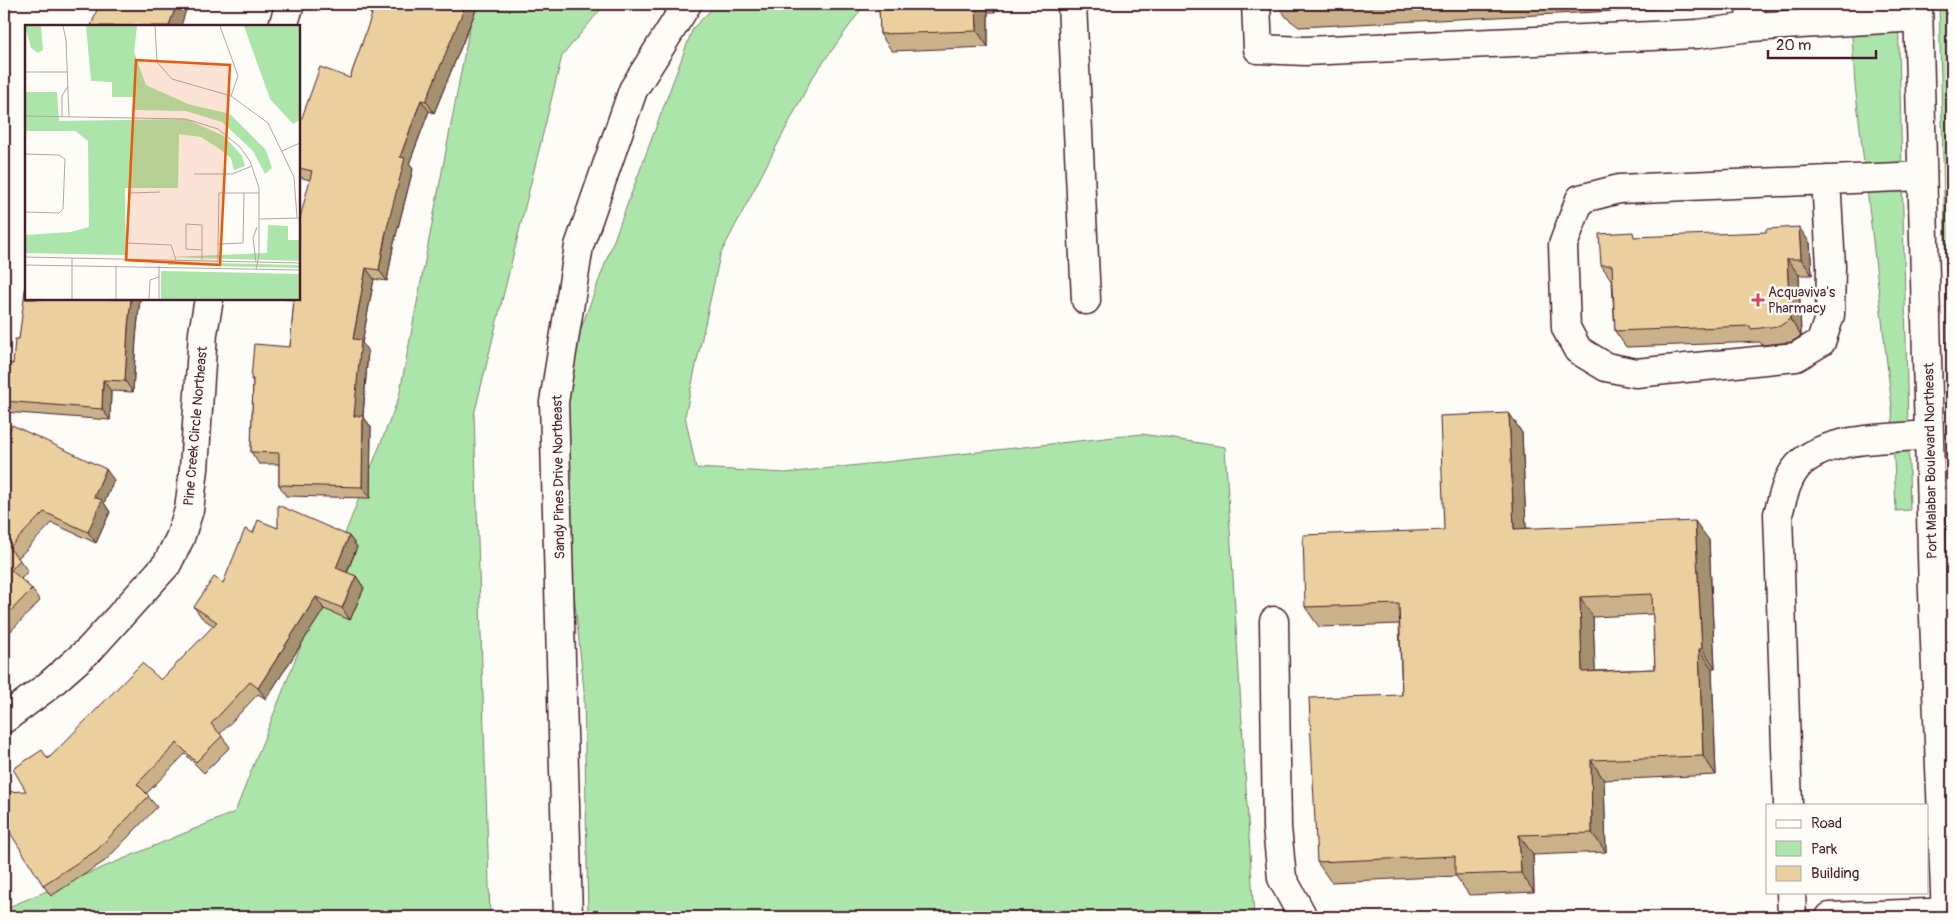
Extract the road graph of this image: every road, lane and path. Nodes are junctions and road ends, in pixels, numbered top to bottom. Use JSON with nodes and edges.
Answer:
{"nodes":[{"id":1,"x":290,"y":4,"type":"edge"},
{"id":2,"x":687,"y":4,"type":"edge"},
{"id":3,"x":1072,"y":4,"type":"edge"},
{"id":4,"x":1256,"y":4,"type":"edge"},
{"id":5,"x":1918,"y":11,"type":"edge"},
{"id":6,"x":1750,"y":16,"type":"edge"},
{"id":7,"x":283,"y":25,"type":"edge"},
{"id":8,"x":1922,"y":176,"type":"junction"},
{"id":9,"x":1826,"y":180,"type":"junction"},
{"id":10,"x":209,"y":300,"type":"edge"},
{"id":11,"x":1086,"y":300,"type":"dead end"},
{"id":12,"x":1929,"y":435,"type":"junction"},
{"id":13,"x":1943,"y":593,"type":"edge"},
{"id":14,"x":1274,"y":621,"type":"dead end"},
{"id":15,"x":4,"y":719,"type":"edge"},
{"id":16,"x":1788,"y":804,"type":"edge"},
{"id":17,"x":1791,"y":894,"type":"edge"},
{"id":18,"x":1948,"y":914,"type":"edge"},
{"id":19,"x":568,"y":917,"type":"edge"},
{"id":20,"x":1303,"y":917,"type":"edge"},
{"id":21,"x":1792,"y":917,"type":"edge"},
{"id":22,"x":1830,"y":917,"type":"edge"}],
"edges":[{"from":1,"to":7,"type":"street"},
{"from":2,"to":19,"type":"street","name":"Sandy Pines Drive Northeast"},
{"from":3,"to":11,"type":"street"},
{"from":4,"to":6,"type":"street"},
{"from":5,"to":6,"type":"street"},
{"from":5,"to":8,"type":"street","name":"Port Malabar Boulevard Northeast"},
{"from":8,"to":9,"type":"street"},
{"from":8,"to":12,"type":"street","name":"Port Malabar Boulevard Northeast"},
{"from":9,"to":9,"type":"street"},
{"from":10,"to":15,"type":"street","name":"Pine Creek Circle Northeast"},
{"from":12,"to":13,"type":"street","name":"Port Malabar Boulevard Northeast"},
{"from":12,"to":16,"type":"street"},
{"from":13,"to":18,"type":"street","name":"Port Malabar Boulevard Northeast"},
{"from":14,"to":20,"type":"street"},
{"from":17,"to":21,"type":"street"},
{"from":18,"to":22,"type":"street"}]}
